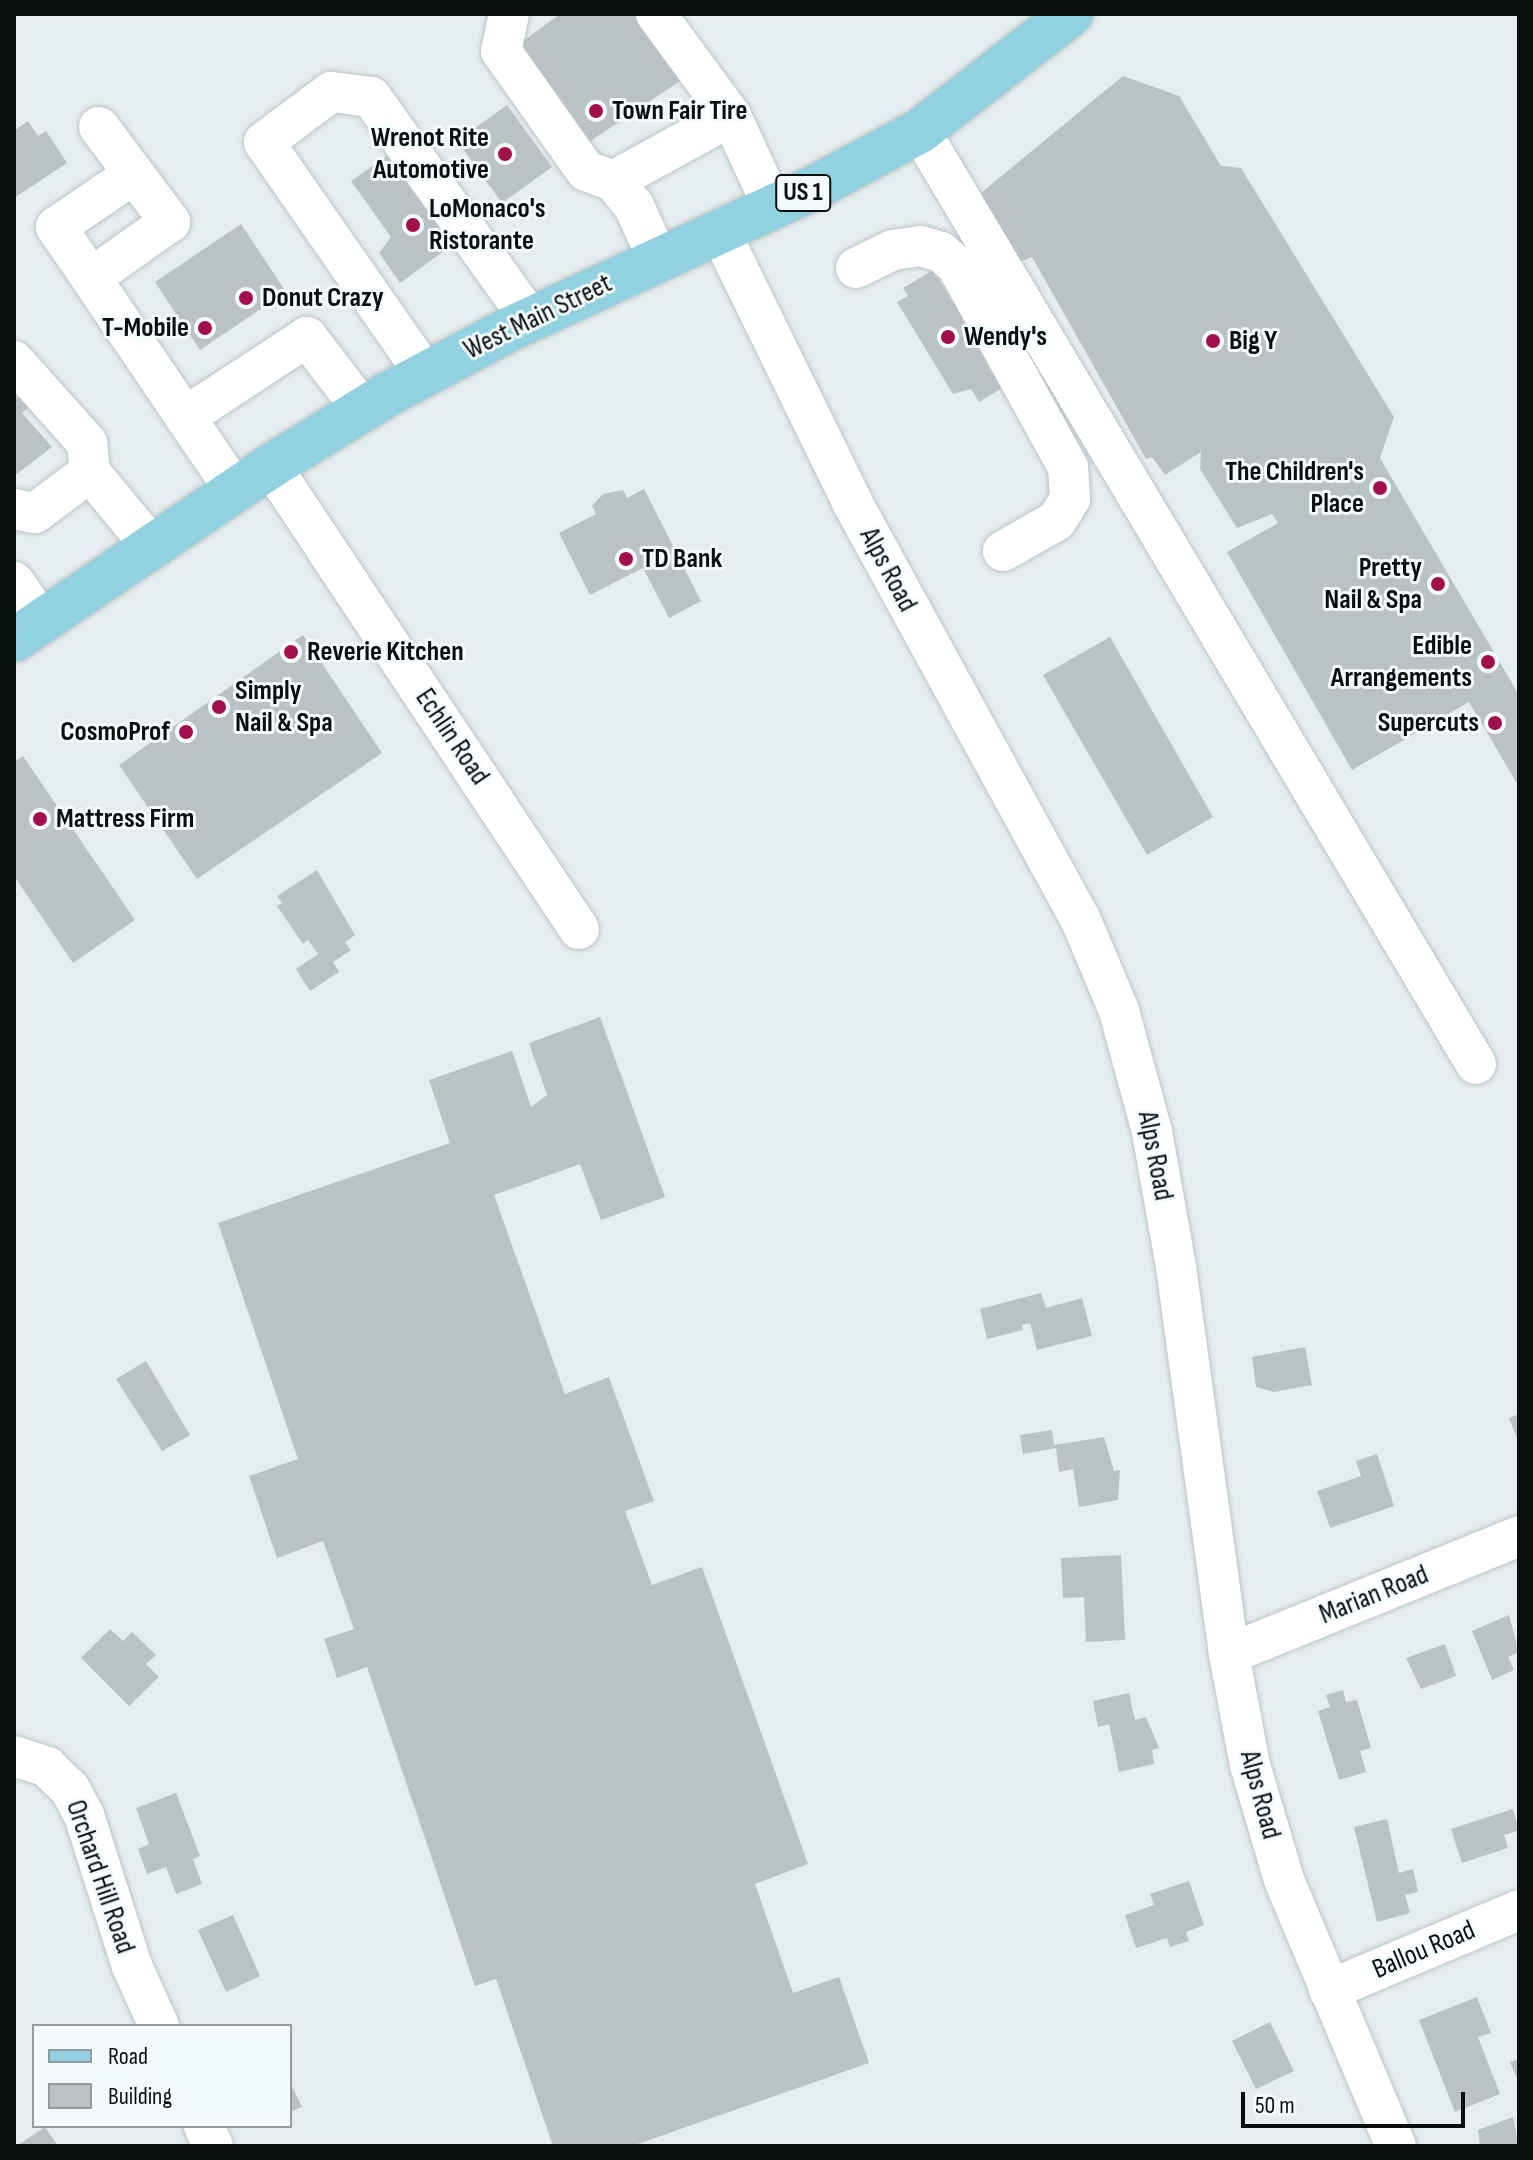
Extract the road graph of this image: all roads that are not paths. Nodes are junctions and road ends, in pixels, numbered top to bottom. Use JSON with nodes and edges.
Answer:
{"nodes":[{"id":1,"x":509,"y":14,"type":"edge"},
{"id":2,"x":656,"y":14,"type":"edge"},
{"id":3,"x":1071,"y":14,"type":"edge"},
{"id":4,"x":731,"y":116,"type":"junction"},
{"id":5,"x":99,"y":127,"type":"dead end"},
{"id":6,"x":920,"y":131,"type":"junction"},
{"id":7,"x":134,"y":174,"type":"junction"},
{"id":8,"x":613,"y":181,"type":"junction"},
{"id":9,"x":773,"y":207,"type":"junction"},
{"id":10,"x":720,"y":232,"type":"junction"},
{"id":11,"x":658,"y":260,"type":"junction"},
{"id":12,"x":856,"y":268,"type":"dead end"},
{"id":13,"x":91,"y":278,"type":"junction"},
{"id":14,"x":530,"y":319,"type":"junction"},
{"id":15,"x":14,"y":361,"type":"edge"},
{"id":16,"x":425,"y":374,"type":"junction"},
{"id":17,"x":362,"y":409,"type":"junction"},
{"id":18,"x":185,"y":417,"type":"junction"},
{"id":19,"x":271,"y":466,"type":"junction"},
{"id":20,"x":90,"y":472,"type":"junction"},
{"id":21,"x":235,"y":490,"type":"junction"},
{"id":22,"x":14,"y":509,"type":"edge"},
{"id":23,"x":151,"y":546,"type":"junction"},
{"id":24,"x":1003,"y":551,"type":"dead end"},
{"id":25,"x":14,"y":582,"type":"edge"},
{"id":26,"x":27,"y":631,"type":"edge"},
{"id":27,"x":579,"y":929,"type":"dead end"},
{"id":28,"x":1476,"y":1064,"type":"dead end"},
{"id":29,"x":1519,"y":1536,"type":"edge"},
{"id":30,"x":1229,"y":1654,"type":"junction"},
{"id":31,"x":14,"y":1756,"type":"edge"},
{"id":32,"x":1519,"y":1910,"type":"edge"},
{"id":33,"x":1329,"y":1990,"type":"junction"},
{"id":34,"x":158,"y":2024,"type":"edge"},
{"id":35,"x":1396,"y":2146,"type":"edge"}],
"edges":[{"from":1,"to":8,"type":"street"},
{"from":2,"to":4,"type":"street"},
{"from":3,"to":6,"type":"main road","name":"West Main Street","number":"US 1"},
{"from":4,"to":8,"type":"street"},
{"from":4,"to":9,"type":"street"},
{"from":5,"to":7,"type":"street"},
{"from":6,"to":9,"type":"main road","name":"West Main Street","number":"US 1"},
{"from":6,"to":28,"type":"street"},
{"from":7,"to":13,"type":"street"},
{"from":7,"to":13,"type":"street"},
{"from":8,"to":11,"type":"street"},
{"from":9,"to":10,"type":"main road","name":"West Main Street","number":"US 1"},
{"from":10,"to":11,"type":"main road","name":"West Main Street","number":"US 1"},
{"from":10,"to":30,"type":"street","name":"Alps Road"},
{"from":11,"to":14,"type":"main road","name":"West Main Street","number":"US 1"},
{"from":12,"to":24,"type":"street"},
{"from":13,"to":18,"type":"street"},
{"from":14,"to":16,"type":"main road","name":"West Main Street","number":"US 1"},
{"from":14,"to":16,"type":"street"},
{"from":15,"to":20,"type":"street"},
{"from":16,"to":17,"type":"main road","name":"West Main Street","number":"US 1"},
{"from":17,"to":18,"type":"street"},
{"from":17,"to":19,"type":"main road","name":"West Main Street","number":"US 1"},
{"from":18,"to":21,"type":"street"},
{"from":19,"to":21,"type":"main road","name":"West Main Street","number":"US 1"},
{"from":19,"to":27,"type":"street","name":"Echlin Road"},
{"from":20,"to":22,"type":"street"},
{"from":20,"to":23,"type":"street"},
{"from":21,"to":23,"type":"main road","name":"West Main Street","number":"US 1"},
{"from":23,"to":26,"type":"main road","name":"West Main Street","number":"US 1"},
{"from":25,"to":26,"type":"street"},
{"from":29,"to":30,"type":"street","name":"Marian Road"},
{"from":30,"to":33,"type":"street","name":"Alps Road"},
{"from":31,"to":34,"type":"street","name":"Orchard Hill Road"},
{"from":32,"to":33,"type":"street","name":"Ballou Road"},
{"from":33,"to":35,"type":"street","name":"Alps Road"}]}
